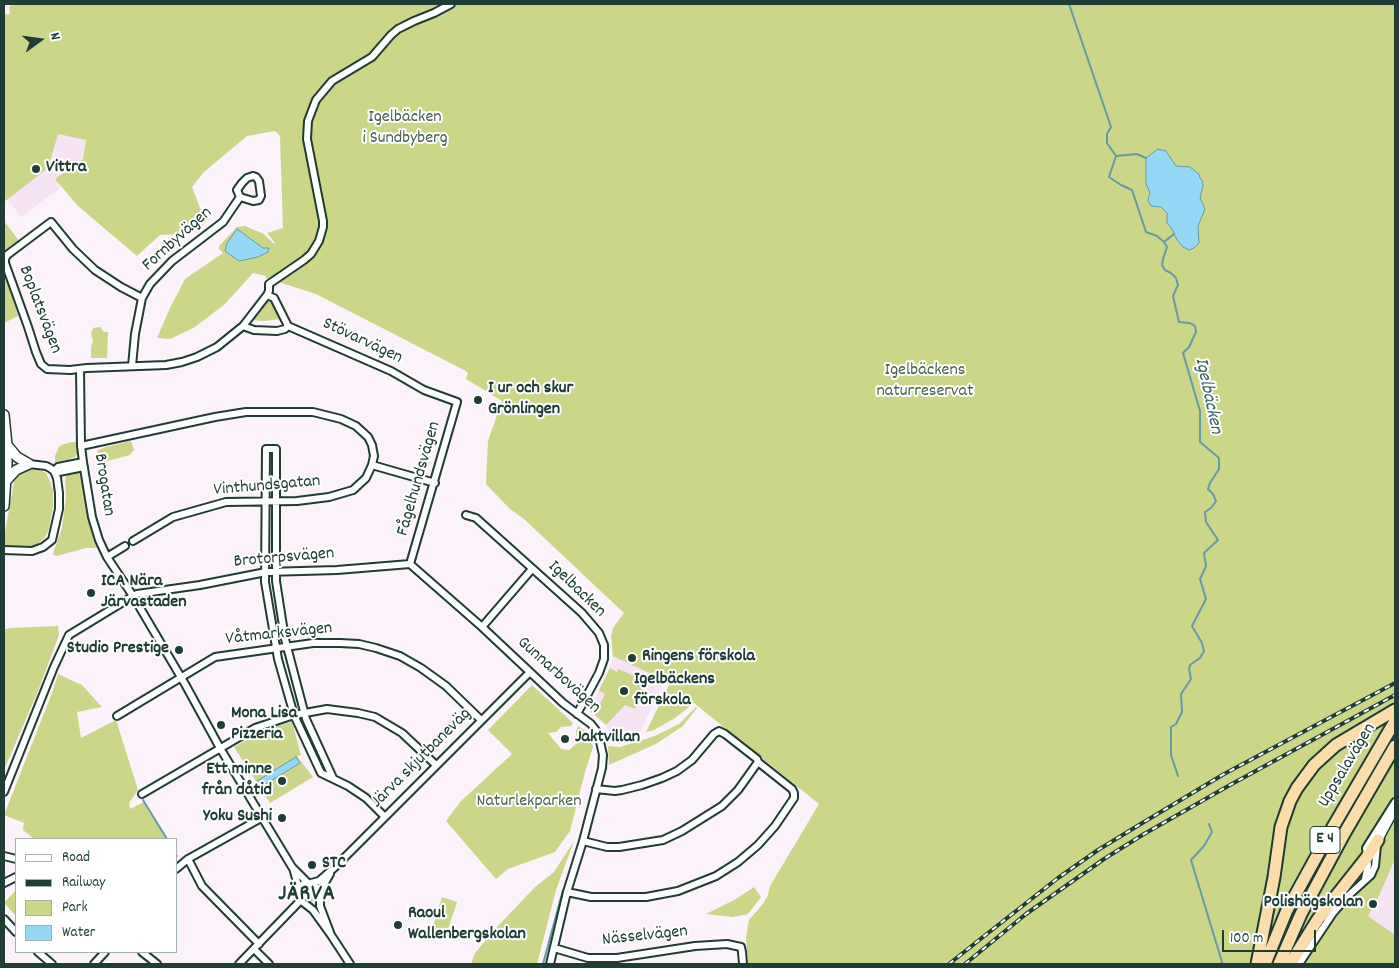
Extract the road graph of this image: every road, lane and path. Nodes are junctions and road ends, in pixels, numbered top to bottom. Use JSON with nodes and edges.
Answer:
{"nodes":[{"id":1,"x":451,"y":4,"type":"edge"},
{"id":2,"x":240,"y":197,"type":"dead end"},
{"id":3,"x":267,"y":295,"type":"junction"},
{"id":4,"x":142,"y":298,"type":"junction"},
{"id":5,"x":243,"y":326,"type":"junction"},
{"id":6,"x":288,"y":326,"type":"junction"},
{"id":7,"x":132,"y":366,"type":"junction"},
{"id":8,"x":80,"y":369,"type":"junction"},
{"id":9,"x":457,"y":402,"type":"joint"},
{"id":10,"x":4,"y":415,"type":"edge"},
{"id":11,"x":7,"y":445,"type":"junction"},
{"id":12,"x":81,"y":446,"type":"junction"},
{"id":13,"x":29,"y":464,"type":"junction"},
{"id":14,"x":83,"y":465,"type":"junction"},
{"id":15,"x":372,"y":465,"type":"junction"},
{"id":16,"x":54,"y":471,"type":"junction"},
{"id":17,"x":6,"y":481,"type":"junction"},
{"id":18,"x":434,"y":484,"type":"junction"},
{"id":19,"x":266,"y":502,"type":"junction"},
{"id":20,"x":276,"y":502,"type":"junction"},
{"id":21,"x":4,"y":506,"type":"edge"},
{"id":22,"x":466,"y":515,"type":"dead end"},
{"id":23,"x":133,"y":541,"type":"dead end"},
{"id":24,"x":125,"y":546,"type":"dead end"},
{"id":25,"x":4,"y":550,"type":"edge"},
{"id":26,"x":107,"y":556,"type":"junction"},
{"id":27,"x":410,"y":564,"type":"junction"},
{"id":28,"x":532,"y":569,"type":"junction"},
{"id":29,"x":266,"y":572,"type":"junction"},
{"id":30,"x":276,"y":572,"type":"junction"},
{"id":31,"x":133,"y":596,"type":"junction"},
{"id":32,"x":482,"y":627,"type":"junction"},
{"id":33,"x":286,"y":647,"type":"junction"},
{"id":34,"x":276,"y":648,"type":"junction"},
{"id":35,"x":530,"y":672,"type":"junction"},
{"id":36,"x":181,"y":678,"type":"junction"},
{"id":37,"x":1395,"y":710,"type":"edge"},
{"id":38,"x":304,"y":713,"type":"junction"},
{"id":39,"x":577,"y":714,"type":"junction"},
{"id":40,"x":294,"y":715,"type":"junction"},
{"id":41,"x":116,"y":716,"type":"dead end"},
{"id":42,"x":481,"y":720,"type":"junction"},
{"id":43,"x":1395,"y":720,"type":"edge"},
{"id":44,"x":1395,"y":746,"type":"edge"},
{"id":45,"x":220,"y":748,"type":"junction"},
{"id":46,"x":758,"y":762,"type":"junction"},
{"id":47,"x":436,"y":765,"type":"junction"},
{"id":48,"x":333,"y":778,"type":"junction"},
{"id":49,"x":596,"y":788,"type":"junction"},
{"id":50,"x":4,"y":792,"type":"edge"},
{"id":51,"x":142,"y":794,"type":"dead end"},
{"id":52,"x":1395,"y":802,"type":"edge"},
{"id":53,"x":1395,"y":808,"type":"edge"},
{"id":54,"x":263,"y":817,"type":"junction"},
{"id":55,"x":386,"y":817,"type":"junction"},
{"id":56,"x":1378,"y":840,"type":"junction"},
{"id":57,"x":583,"y":841,"type":"junction"},
{"id":58,"x":1367,"y":857,"type":"junction"},
{"id":59,"x":188,"y":859,"type":"junction"},
{"id":60,"x":292,"y":866,"type":"junction"},
{"id":61,"x":178,"y":867,"type":"edge"},
{"id":62,"x":1364,"y":881,"type":"junction"},
{"id":63,"x":309,"y":883,"type":"junction"},
{"id":64,"x":321,"y":886,"type":"junction"},
{"id":65,"x":299,"y":888,"type":"junction"},
{"id":66,"x":567,"y":892,"type":"junction"},
{"id":67,"x":320,"y":900,"type":"junction"},
{"id":68,"x":300,"y":901,"type":"junction"},
{"id":69,"x":308,"y":905,"type":"junction"},
{"id":70,"x":4,"y":919,"type":"edge"},
{"id":71,"x":15,"y":931,"type":"edge"},
{"id":72,"x":332,"y":935,"type":"junction"},
{"id":73,"x":257,"y":946,"type":"junction"},
{"id":74,"x":554,"y":948,"type":"junction"},
{"id":75,"x":39,"y":953,"type":"edge"},
{"id":76,"x":104,"y":953,"type":"edge"},
{"id":77,"x":143,"y":953,"type":"edge"},
{"id":78,"x":52,"y":964,"type":"edge"},
{"id":79,"x":94,"y":964,"type":"edge"},
{"id":80,"x":157,"y":964,"type":"edge"},
{"id":81,"x":239,"y":964,"type":"edge"},
{"id":82,"x":269,"y":964,"type":"edge"},
{"id":83,"x":350,"y":964,"type":"edge"},
{"id":84,"x":550,"y":964,"type":"edge"},
{"id":85,"x":743,"y":964,"type":"edge"},
{"id":86,"x":1257,"y":964,"type":"edge"},
{"id":87,"x":1265,"y":964,"type":"edge"},
{"id":88,"x":1279,"y":964,"type":"edge"},
{"id":89,"x":1290,"y":964,"type":"edge"},
{"id":90,"x":1299,"y":964,"type":"edge"}],
"edges":[{"from":1,"to":3,"type":"street"},
{"from":2,"to":4,"type":"street","name":"Fornbyvägen"},
{"from":3,"to":5,"type":"street"},
{"from":3,"to":6,"type":"street"},
{"from":4,"to":7,"type":"street","name":"Fornbyvägen"},
{"from":4,"to":8,"type":"street","name":"Boplatsvägen"},
{"from":5,"to":6,"type":"street"},
{"from":5,"to":7,"type":"street"},
{"from":6,"to":9,"type":"street","name":"Stövarvägen"},
{"from":7,"to":8,"type":"street"},
{"from":8,"to":12,"type":"street","name":"Brogatan"},
{"from":9,"to":18,"type":"street","name":"Fågelhundsvägen"},
{"from":10,"to":11,"type":"main road"},
{"from":11,"to":13,"type":"main road"},
{"from":11,"to":17,"type":"main road"},
{"from":12,"to":14,"type":"street","name":"Brogatan"},
{"from":12,"to":15,"type":"street"},
{"from":13,"to":16,"type":"street"},
{"from":13,"to":17,"type":"main road"},
{"from":14,"to":16,"type":"street"},
{"from":14,"to":26,"type":"street","name":"Brogatan"},
{"from":15,"to":18,"type":"street"},
{"from":15,"to":20,"type":"street","name":"Vinthundsgatan"},
{"from":16,"to":25,"type":"street"},
{"from":17,"to":21,"type":"main road"},
{"from":18,"to":27,"type":"street","name":"Fågelhundsvägen"},
{"from":19,"to":20,"type":"street","name":"Vinthundsgatan"},
{"from":19,"to":20,"type":"street"},
{"from":19,"to":23,"type":"street","name":"Vinthundsgatan"},
{"from":19,"to":29,"type":"street"},
{"from":20,"to":30,"type":"street"},
{"from":22,"to":28,"type":"street","name":"Igelbacken"},
{"from":24,"to":26,"type":"street"},
{"from":26,"to":31,"type":"street","name":"Brogatan"},
{"from":27,"to":30,"type":"street","name":"Brotorpsvägen"},
{"from":27,"to":32,"type":"street","name":"Gunnarbovägen"},
{"from":28,"to":32,"type":"street","name":"Igelbacken"},
{"from":28,"to":39,"type":"street","name":"Igelbacken"},
{"from":29,"to":30,"type":"street","name":"Brotorpsvägen"},
{"from":29,"to":31,"type":"street","name":"Brotorpsvägen"},
{"from":29,"to":34,"type":"street"},
{"from":30,"to":33,"type":"street"},
{"from":31,"to":36,"type":"street","name":"Brogatan"},
{"from":31,"to":50,"type":"street","name":"Brotorpsvägen"},
{"from":32,"to":35,"type":"street","name":"Gunnarbovägen"},
{"from":33,"to":34,"type":"street","name":"Våtmarksvägen"},
{"from":33,"to":38,"type":"street"},
{"from":33,"to":42,"type":"street","name":"Våtmarksvägen"},
{"from":34,"to":36,"type":"street","name":"Våtmarksvägen"},
{"from":34,"to":40,"type":"street"},
{"from":35,"to":39,"type":"street","name":"Gunnarbovägen"},
{"from":35,"to":42,"type":"street","name":"Järva skjutbaneväg"},
{"from":36,"to":41,"type":"street","name":"Våtmarksvägen"},
{"from":36,"to":45,"type":"street","name":"Brogatan"},
{"from":37,"to":86,"type":"highway"},
{"from":38,"to":40,"type":"street"},
{"from":38,"to":47,"type":"street"},
{"from":38,"to":48,"type":"street"},
{"from":39,"to":49,"type":"street","name":"Gunnarbovägen"},
{"from":40,"to":45,"type":"street"},
{"from":40,"to":48,"type":"street"},
{"from":42,"to":47,"type":"street","name":"Järva skjutbaneväg"},
{"from":43,"to":87,"type":"highway","name":"Uppsalavägen","number":"E 4"},
{"from":44,"to":88,"type":"highway","name":"Uppsalavägen","number":"E 4"},
{"from":45,"to":51,"type":"street"},
{"from":45,"to":54,"type":"street","name":"Brogatan"},
{"from":46,"to":49,"type":"street"},
{"from":46,"to":57,"type":"street"},
{"from":46,"to":66,"type":"street"},
{"from":47,"to":55,"type":"street","name":"Järva skjutbaneväg"},
{"from":48,"to":55,"type":"street"},
{"from":49,"to":57,"type":"street","name":"Gunnarbovägen"},
{"from":52,"to":58,"type":"street"},
{"from":53,"to":56,"type":"street"},
{"from":54,"to":59,"type":"street"},
{"from":54,"to":60,"type":"street","name":"Brogatan"},
{"from":55,"to":64,"type":"street","name":"Järva skjutbaneväg"},
{"from":56,"to":58,"type":"highway"},
{"from":56,"to":62,"type":"street"},
{"from":57,"to":66,"type":"street","name":"Gunnarbovägen"},
{"from":58,"to":62,"type":"street"},
{"from":58,"to":89,"type":"highway"},
{"from":59,"to":61,"type":"street"},
{"from":59,"to":73,"type":"street"},
{"from":60,"to":63,"type":"street"},
{"from":60,"to":65,"type":"street"},
{"from":62,"to":90,"type":"street"},
{"from":63,"to":64,"type":"street"},
{"from":63,"to":64,"type":"street"},
{"from":63,"to":65,"type":"street"},
{"from":64,"to":67,"type":"street"},
{"from":65,"to":68,"type":"street"},
{"from":66,"to":74,"type":"street","name":"Gunnarbovägen"},
{"from":67,"to":69,"type":"street"},
{"from":67,"to":72,"type":"street"},
{"from":68,"to":69,"type":"street"},
{"from":68,"to":73,"type":"street"},
{"from":69,"to":72,"type":"street"},
{"from":70,"to":71,"type":"street"},
{"from":72,"to":83,"type":"street"},
{"from":73,"to":81,"type":"street"},
{"from":73,"to":82,"type":"street"},
{"from":74,"to":84,"type":"street","name":"Gunnarbovägen"},
{"from":74,"to":85,"type":"street","name":"Nässelvägen"},
{"from":75,"to":78,"type":"street"},
{"from":76,"to":79,"type":"street"},
{"from":77,"to":80,"type":"street"}]}
